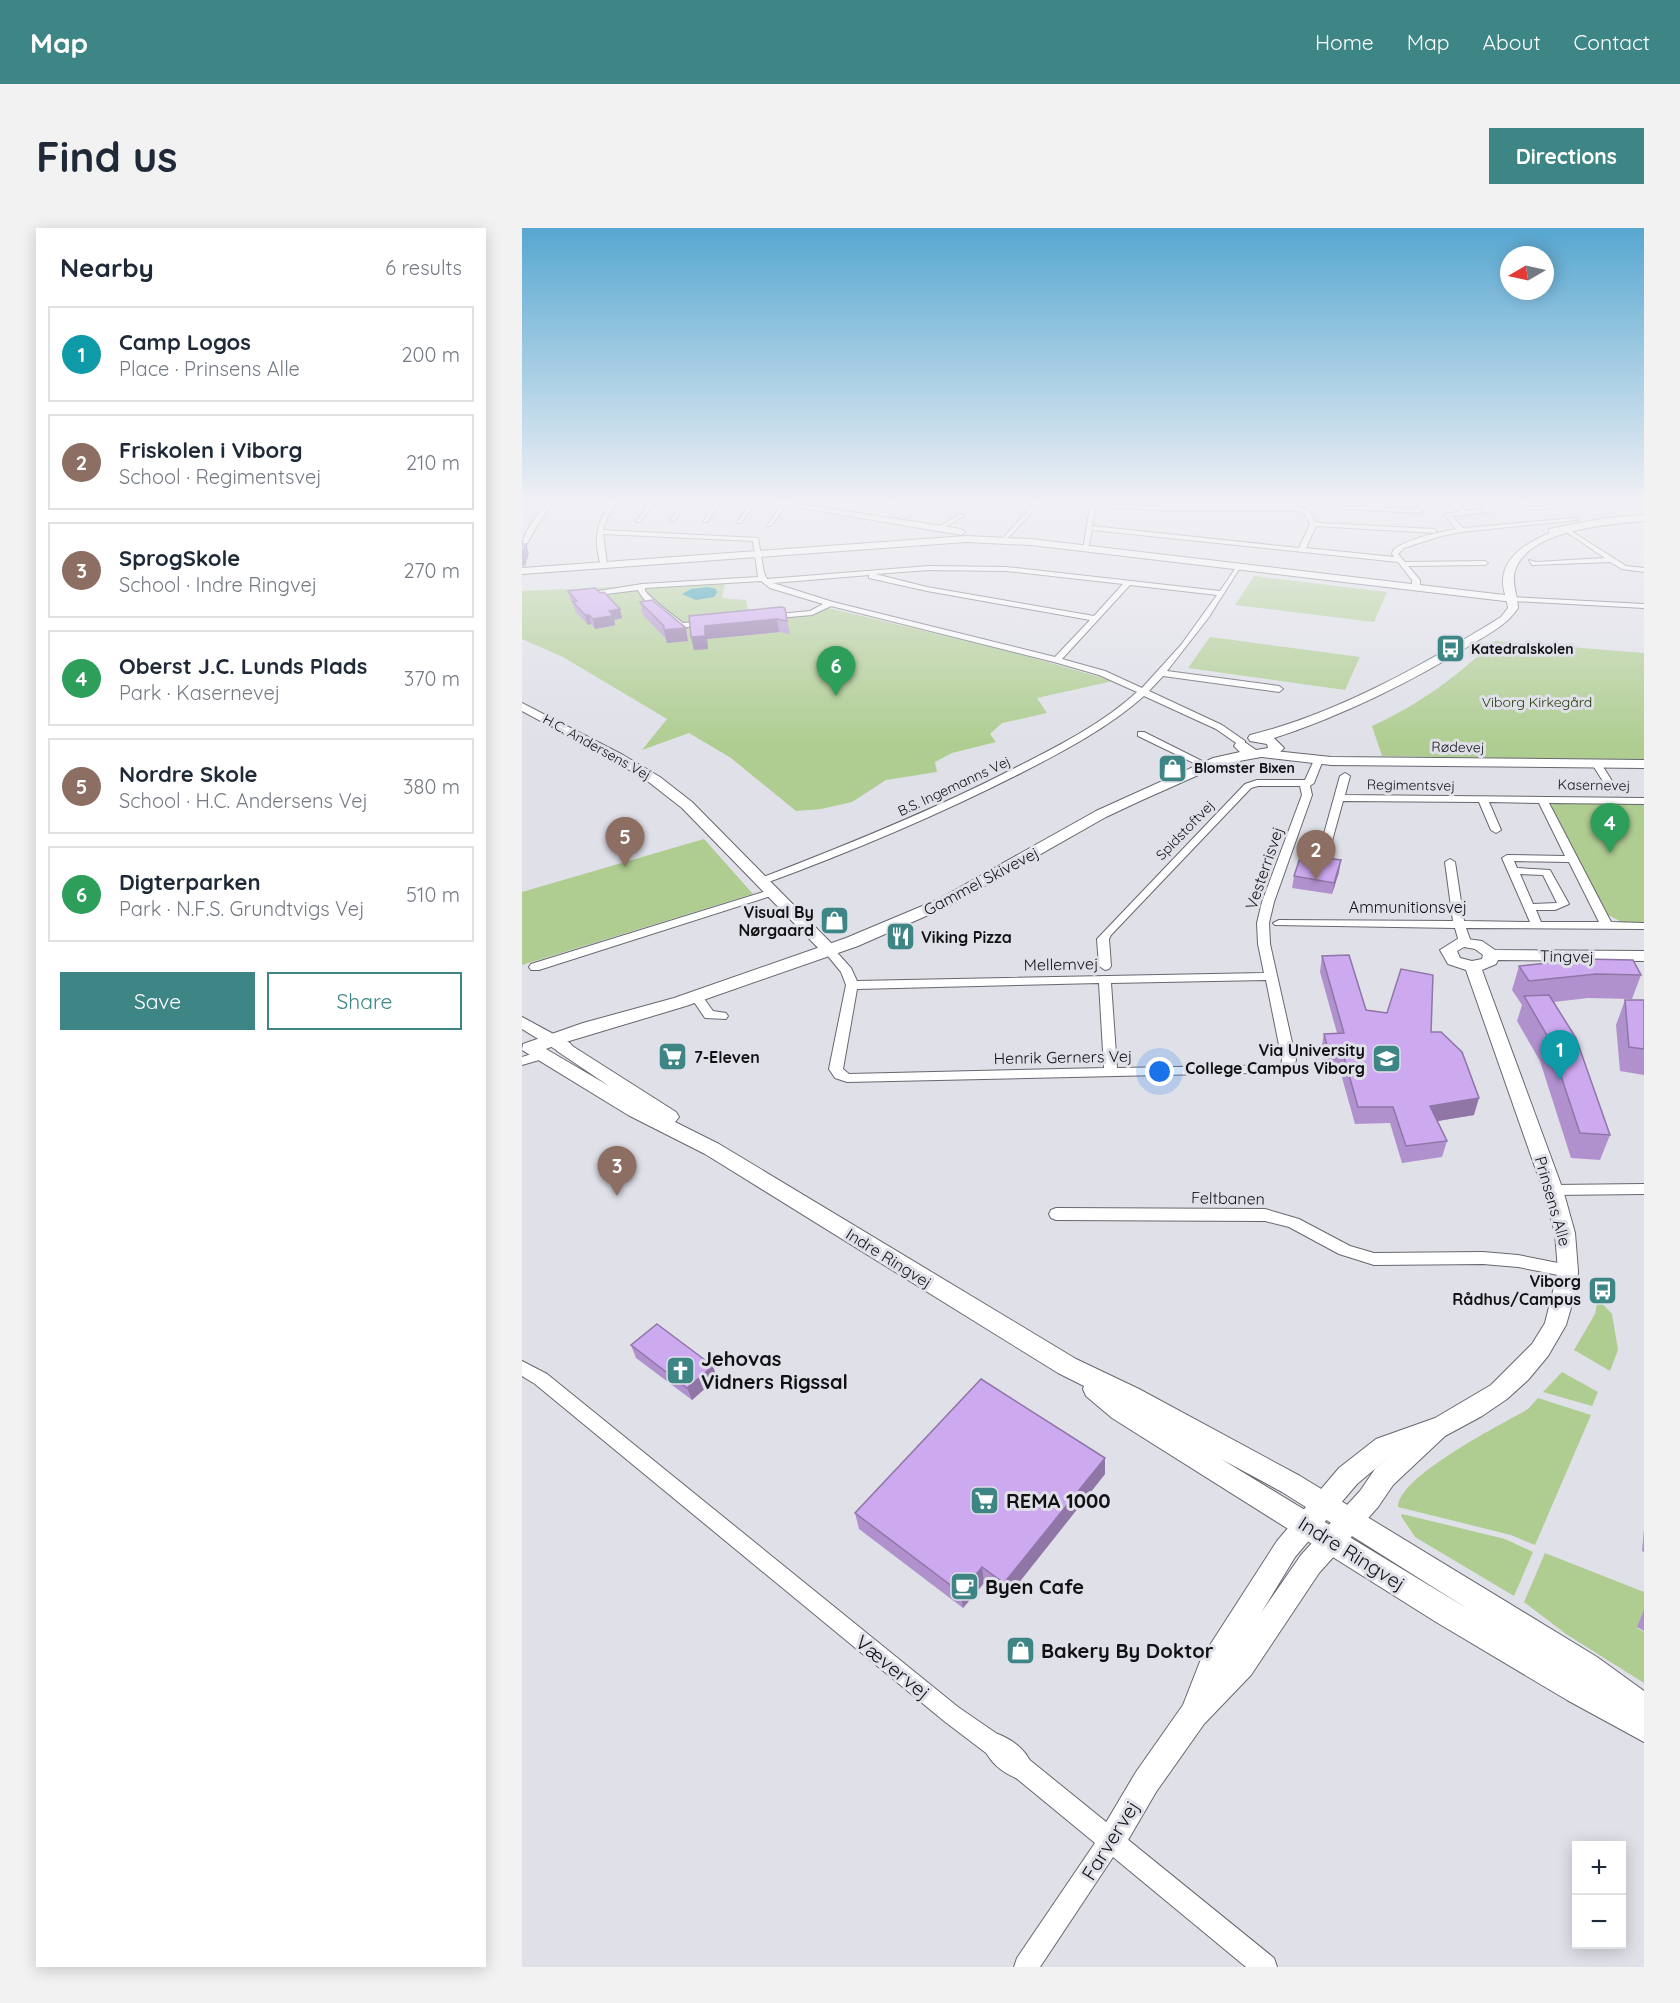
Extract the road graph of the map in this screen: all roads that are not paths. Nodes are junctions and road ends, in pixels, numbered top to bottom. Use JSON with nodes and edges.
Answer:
{"nodes":[{"id":1,"x":721,"y":582,"type":"edge"},
{"id":2,"x":769,"y":582,"type":"edge"},
{"id":3,"x":897,"y":582,"type":"edge"},
{"id":4,"x":1129,"y":582,"type":"edge"},
{"id":5,"x":1130,"y":582,"type":"edge"},
{"id":6,"x":1229,"y":582,"type":"edge"},
{"id":7,"x":1367,"y":582,"type":"edge"},
{"id":8,"x":1416,"y":582,"type":"edge"},
{"id":9,"x":1499,"y":582,"type":"edge"},
{"id":10,"x":1510,"y":582,"type":"edge"},
{"id":11,"x":642,"y":586,"type":"junction"},
{"id":12,"x":1416,"y":588,"type":"junction"},
{"id":13,"x":1221,"y":593,"type":"junction"},
{"id":14,"x":585,"y":595,"type":"edge"},
{"id":15,"x":1499,"y":598,"type":"junction"},
{"id":16,"x":1513,"y":600,"type":"junction"},
{"id":17,"x":830,"y":604,"type":"junction"},
{"id":18,"x":1644,"y":606,"type":"edge"},
{"id":19,"x":757,"y":618,"type":"edge"},
{"id":20,"x":1094,"y":618,"type":"junction"},
{"id":21,"x":714,"y":623,"type":"edge"},
{"id":22,"x":1497,"y":623,"type":"junction"},
{"id":23,"x":1057,"y":660,"type":"junction"},
{"id":24,"x":1160,"y":673,"type":"junction"},
{"id":25,"x":1279,"y":689,"type":"dead end"},
{"id":26,"x":1145,"y":691,"type":"junction"},
{"id":27,"x":522,"y":706,"type":"edge"},
{"id":28,"x":1298,"y":726,"type":"junction"},
{"id":29,"x":1141,"y":734,"type":"dead end"},
{"id":30,"x":1250,"y":744,"type":"junction"},
{"id":31,"x":1273,"y":748,"type":"junction"},
{"id":32,"x":1318,"y":760,"type":"junction"},
{"id":33,"x":1213,"y":763,"type":"junction"},
{"id":34,"x":1597,"y":764,"type":"junction"},
{"id":35,"x":1644,"y":765,"type":"edge"},
{"id":36,"x":1345,"y":776,"type":"dead end"},
{"id":37,"x":1305,"y":784,"type":"junction"},
{"id":38,"x":1609,"y":784,"type":"tunnel mouth"},
{"id":39,"x":1340,"y":798,"type":"junction"},
{"id":40,"x":1482,"y":799,"type":"junction"},
{"id":41,"x":1542,"y":800,"type":"junction"},
{"id":42,"x":1644,"y":801,"type":"edge"},
{"id":43,"x":1496,"y":830,"type":"dead end"},
{"id":44,"x":1322,"y":859,"type":"edge"},
{"id":45,"x":1572,"y":859,"type":"junction"},
{"id":46,"x":1450,"y":862,"type":"dead end"},
{"id":47,"x":1512,"y":871,"type":"junction"},
{"id":48,"x":762,"y":881,"type":"junction"},
{"id":49,"x":773,"y":892,"type":"junction"},
{"id":50,"x":1529,"y":907,"type":"junction"},
{"id":51,"x":1279,"y":923,"type":"dead end"},
{"id":52,"x":1460,"y":924,"type":"junction"},
{"id":53,"x":1537,"y":926,"type":"junction"},
{"id":54,"x":1607,"y":926,"type":"junction"},
{"id":55,"x":1644,"y":926,"type":"edge"},
{"id":56,"x":1465,"y":942,"type":"junction"},
{"id":57,"x":829,"y":950,"type":"junction"},
{"id":58,"x":1491,"y":955,"type":"junction"},
{"id":59,"x":1644,"y":956,"type":"edge"},
{"id":60,"x":535,"y":967,"type":"dead end"},
{"id":61,"x":1473,"y":967,"type":"junction"},
{"id":62,"x":1105,"y":973,"type":"junction"},
{"id":63,"x":1271,"y":976,"type":"junction"},
{"id":64,"x":852,"y":985,"type":"junction"},
{"id":65,"x":688,"y":999,"type":"junction"},
{"id":66,"x":722,"y":1016,"type":"dead end"},
{"id":67,"x":522,"y":1022,"type":"edge"},
{"id":68,"x":536,"y":1049,"type":"edge"},
{"id":69,"x":1287,"y":1070,"type":"joint"},
{"id":70,"x":1111,"y":1072,"type":"junction"},
{"id":71,"x":1644,"y":1189,"type":"edge"},
{"id":72,"x":1553,"y":1190,"type":"junction"},
{"id":73,"x":1056,"y":1215,"type":"dead end"},
{"id":74,"x":1568,"y":1271,"type":"junction"},
{"id":75,"x":522,"y":1368,"type":"edge"},
{"id":76,"x":1441,"y":1427,"type":"junction"},
{"id":77,"x":1315,"y":1515,"type":"junction"},
{"id":78,"x":1340,"y":1531,"type":"junction"},
{"id":79,"x":1644,"y":1710,"type":"edge"},
{"id":80,"x":1194,"y":1714,"type":"junction"},
{"id":81,"x":1644,"y":1727,"type":"edge"},
{"id":82,"x":1110,"y":1841,"type":"junction"},
{"id":83,"x":1026,"y":1967,"type":"edge"},
{"id":84,"x":1265,"y":1967,"type":"edge"}],
"edges":[{"from":1,"to":11,"type":"street"},
{"from":2,"to":17,"type":"street"},
{"from":3,"to":20,"type":"street"},
{"from":4,"to":20,"type":"street"},
{"from":5,"to":13,"type":"street"},
{"from":6,"to":13,"type":"street","name":"B.S. Ingemanns Vej"},
{"from":7,"to":12,"type":"street"},
{"from":8,"to":12,"type":"street"},
{"from":9,"to":15,"type":"main road"},
{"from":10,"to":16,"type":"main road"},
{"from":11,"to":14,"type":"street"},
{"from":11,"to":21,"type":"street"},
{"from":12,"to":15,"type":"street"},
{"from":13,"to":24,"type":"street","name":"B.S. Ingemanns Vej"},
{"from":15,"to":16,"type":"street"},
{"from":15,"to":22,"type":"main road"},
{"from":16,"to":18,"type":"street"},
{"from":16,"to":22,"type":"main road","name":"Gammel Skivevej"},
{"from":17,"to":19,"type":"street"},
{"from":17,"to":23,"type":"street"},
{"from":20,"to":23,"type":"street"},
{"from":22,"to":28,"type":"main road","name":"Gammel Skivevej"},
{"from":23,"to":26,"type":"street"},
{"from":24,"to":25,"type":"street"},
{"from":24,"to":26,"type":"street","name":"B.S. Ingemanns Vej"},
{"from":26,"to":30,"type":"street"},
{"from":26,"to":48,"type":"street","name":"B.S. Ingemanns Vej"},
{"from":27,"to":48,"type":"street","name":"H.C. Andersens Vej"},
{"from":28,"to":30,"type":"main road","name":"Gammel Skivevej"},
{"from":28,"to":31,"type":"main road","name":"Gammel Skivevej"},
{"from":29,"to":33,"type":"street"},
{"from":30,"to":31,"type":"main road"},
{"from":30,"to":33,"type":"main road","name":"Gammel Skivevej"},
{"from":31,"to":32,"type":"street","name":"Rødevej"},
{"from":32,"to":34,"type":"street","name":"Rødevej"},
{"from":32,"to":37,"type":"street"},
{"from":33,"to":57,"type":"main road","name":"Gammel Skivevej"},
{"from":34,"to":35,"type":"street","name":"Rødevej"},
{"from":34,"to":38,"type":"street"},
{"from":36,"to":39,"type":"street","name":"Regimentsvej"},
{"from":37,"to":62,"type":"street","name":"Spidstoftvej"},
{"from":37,"to":63,"type":"street","name":"Vesterrisvej"},
{"from":39,"to":40,"type":"street","name":"Regimentsvej"},
{"from":39,"to":44,"type":"street","name":"Regimentsvej"},
{"from":40,"to":41,"type":"street","name":"Regimentsvej"},
{"from":40,"to":43,"type":"street"},
{"from":41,"to":42,"type":"street","name":"Kasernevej"},
{"from":41,"to":45,"type":"street","name":"Kasernevej"},
{"from":45,"to":47,"type":"street"},
{"from":45,"to":54,"type":"street","name":"Kasernevej"},
{"from":46,"to":52,"type":"street"},
{"from":47,"to":50,"type":"street"},
{"from":47,"to":50,"type":"street"},
{"from":48,"to":49,"type":"street","name":"H.C. Andersens Vej"},
{"from":49,"to":57,"type":"street","name":"H.C. Andersens Vej"},
{"from":49,"to":60,"type":"street"},
{"from":50,"to":53,"type":"street"},
{"from":51,"to":52,"type":"street","name":"Ammunitionsvej"},
{"from":52,"to":53,"type":"street","name":"Ammunitionsvej"},
{"from":52,"to":56,"type":"street"},
{"from":53,"to":54,"type":"street","name":"Ammunitionsvej"},
{"from":54,"to":55,"type":"street","name":"Ammunitionsvej"},
{"from":56,"to":58,"type":"street"},
{"from":56,"to":61,"type":"street"},
{"from":57,"to":64,"type":"street"},
{"from":57,"to":65,"type":"main road","name":"Gammel Skivevej"},
{"from":58,"to":59,"type":"street","name":"Tingvej"},
{"from":58,"to":61,"type":"street"},
{"from":61,"to":72,"type":"street","name":"Prinsens Alle"},
{"from":62,"to":63,"type":"street","name":"Mellemvej"},
{"from":62,"to":64,"type":"street","name":"Mellemvej"},
{"from":62,"to":70,"type":"street","name":"Spidstoftvej"},
{"from":63,"to":69,"type":"street","name":"Vesterrisvej"},
{"from":64,"to":70,"type":"street","name":"Henrik Gerners Vej"},
{"from":65,"to":66,"type":"street"},
{"from":65,"to":68,"type":"main road","name":"Gammel Skivevej"},
{"from":67,"to":68,"type":"street","name":"Indre Ringvej"},
{"from":68,"to":77,"type":"main road","name":"Indre Ringvej"},
{"from":69,"to":70,"type":"street","name":"Henrik Gerners Vej"},
{"from":71,"to":72,"type":"street"},
{"from":72,"to":74,"type":"street","name":"Prinsens Alle"},
{"from":73,"to":74,"type":"street","name":"Feltbanen"},
{"from":74,"to":76,"type":"street","name":"Prinsens Alle"},
{"from":75,"to":82,"type":"street","name":"Vævervej"},
{"from":76,"to":77,"type":"street","name":"Prinsens Alle"},
{"from":76,"to":78,"type":"street","name":"Prinsens Alle"},
{"from":77,"to":78,"type":"main road","name":"Indre Ringvej"},
{"from":77,"to":80,"type":"street","name":"Farvervej"},
{"from":78,"to":79,"type":"main road","name":"Indre Ringvej"},
{"from":78,"to":80,"type":"street","name":"Farvervej"},
{"from":78,"to":81,"type":"main road","name":"Indre Ringvej"},
{"from":80,"to":82,"type":"street","name":"Farvervej"},
{"from":82,"to":83,"type":"street","name":"Farvervej"},
{"from":82,"to":84,"type":"street","name":"Vævervej"}]}
